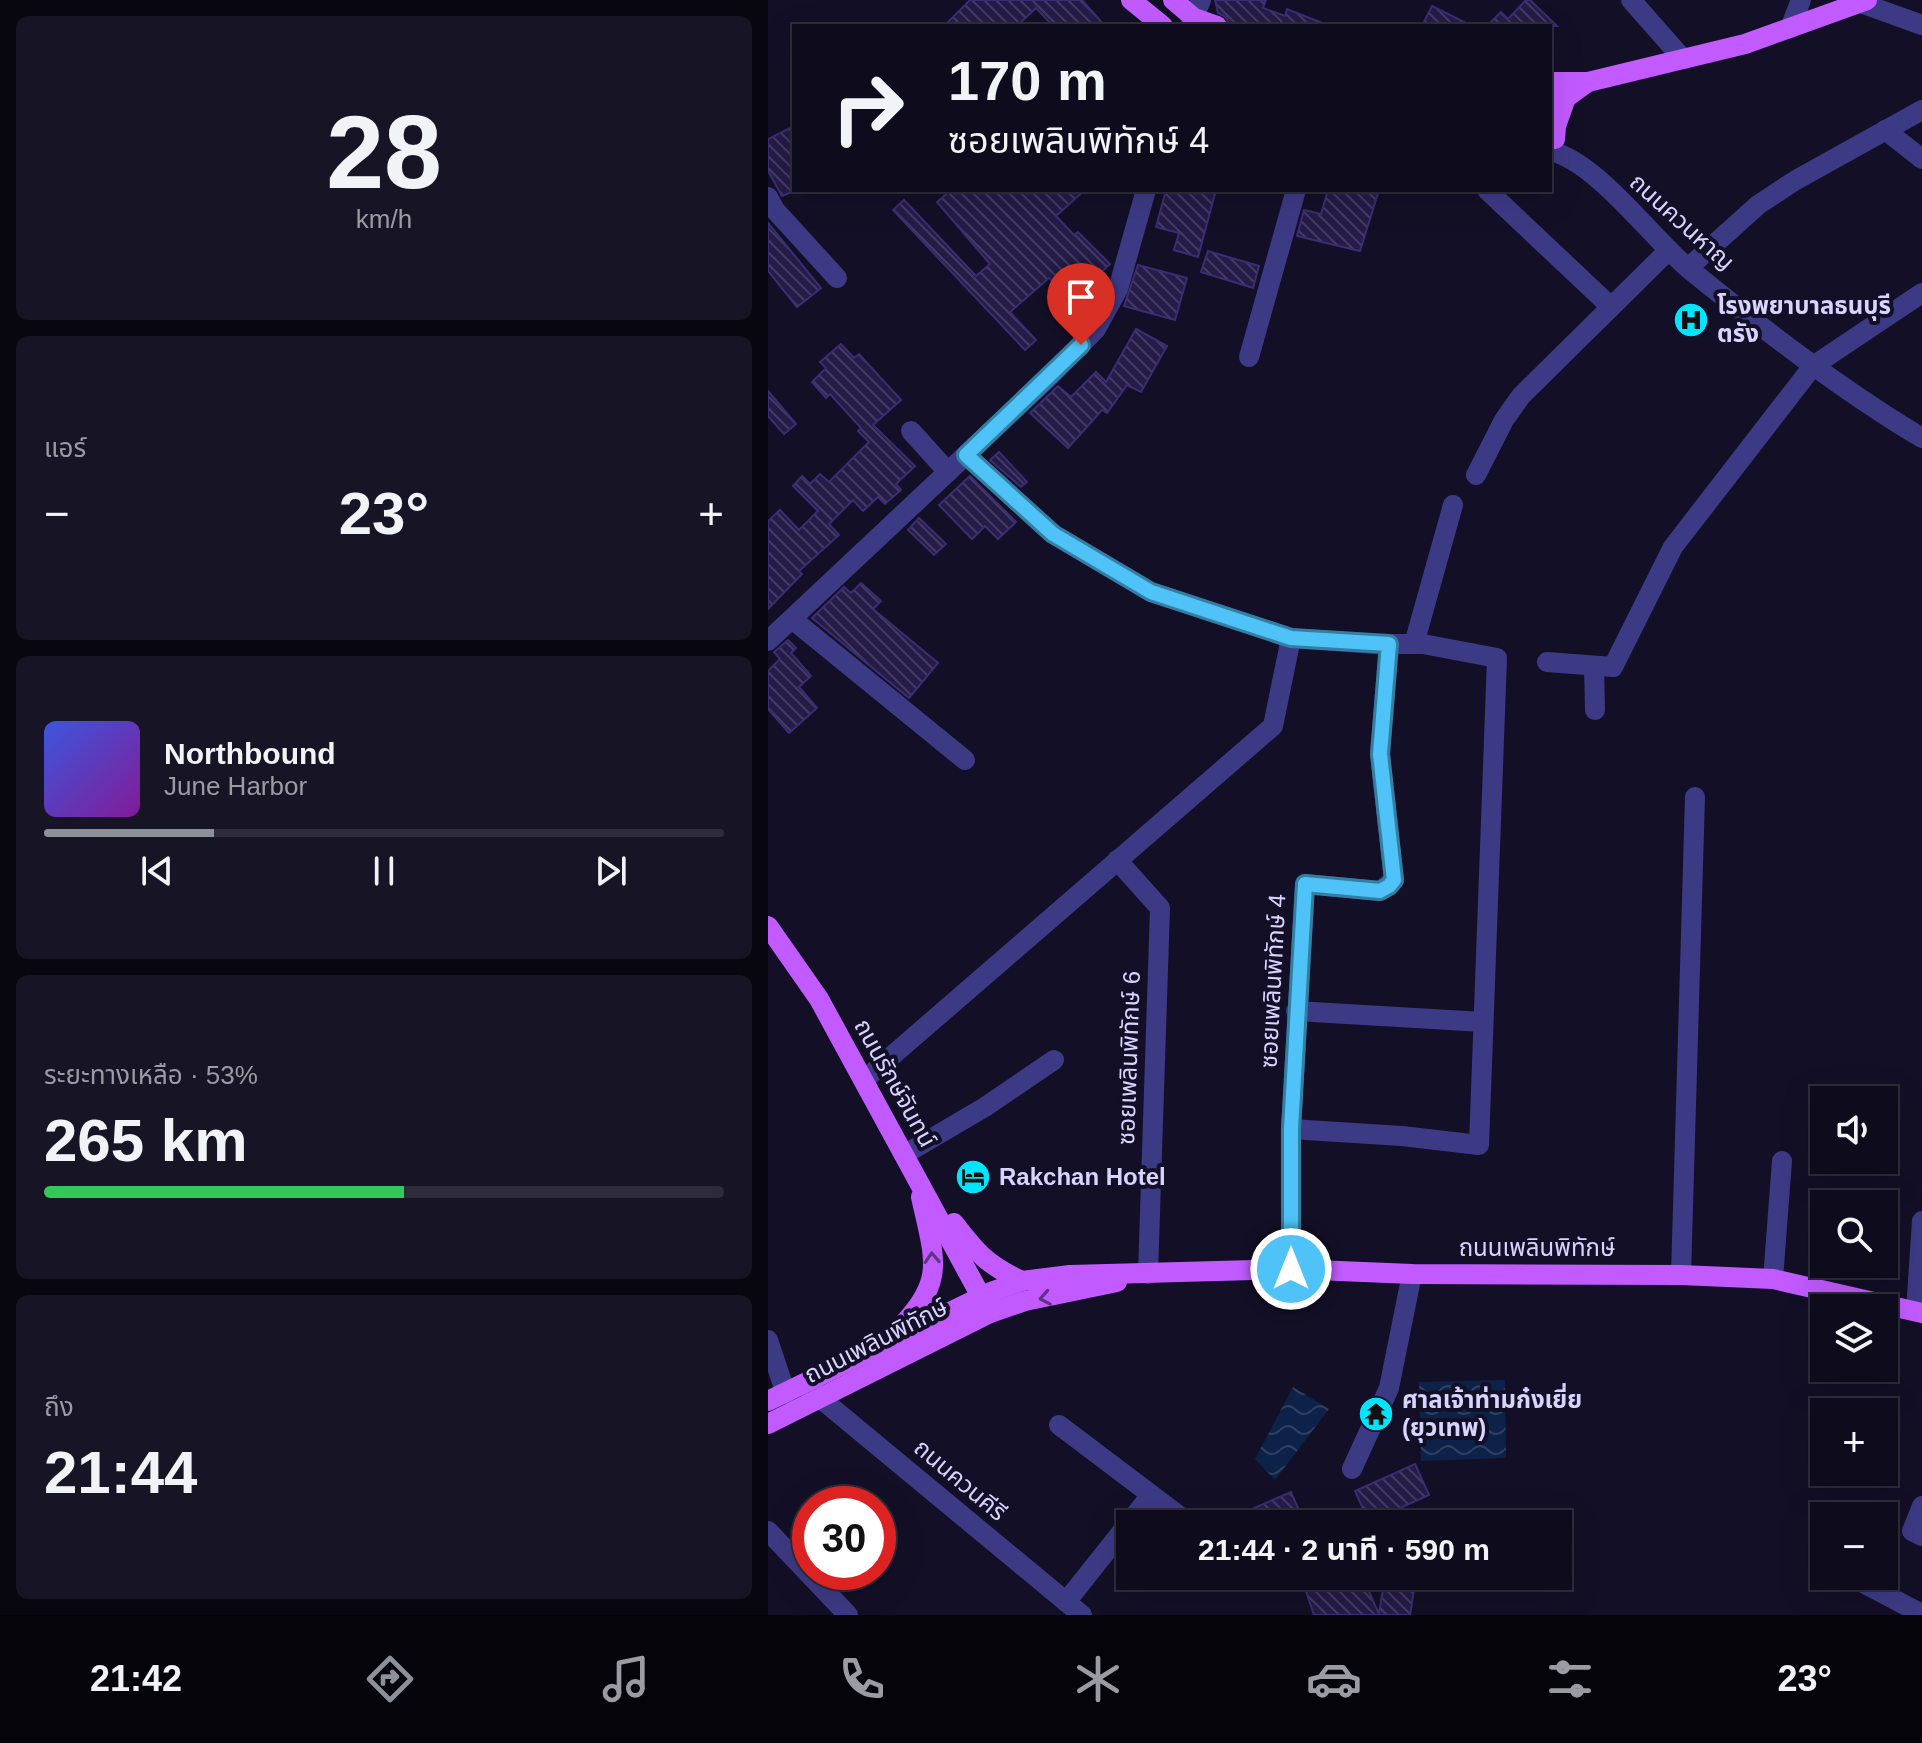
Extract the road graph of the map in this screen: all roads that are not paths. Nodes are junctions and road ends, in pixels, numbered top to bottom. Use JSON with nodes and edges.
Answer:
{"nodes":[{"id":1,"x":1131,"y":0,"type":"edge"},
{"id":2,"x":1173,"y":0,"type":"edge"},
{"id":3,"x":1631,"y":0,"type":"edge"},
{"id":4,"x":1801,"y":0,"type":"edge"},
{"id":5,"x":1864,"y":1,"type":"edge"},
{"id":6,"x":1195,"y":15,"type":"edge"},
{"id":7,"x":1161,"y":24,"type":"edge"},
{"id":8,"x":1213,"y":24,"type":"edge"},
{"id":9,"x":1922,"y":25,"type":"edge"},
{"id":10,"x":1790,"y":28,"type":"junction"},
{"id":11,"x":1683,"y":59,"type":"junction"},
{"id":12,"x":1552,"y":82,"type":"edge"},
{"id":13,"x":1588,"y":82,"type":"junction"},
{"id":14,"x":1558,"y":100,"type":"edge"},
{"id":15,"x":1922,"y":110,"type":"edge"},
{"id":16,"x":1885,"y":130,"type":"junction"},
{"id":17,"x":1555,"y":145,"type":"edge"},
{"id":18,"x":1922,"y":159,"type":"edge"},
{"id":19,"x":1145,"y":192,"type":"edge"},
{"id":20,"x":1295,"y":192,"type":"edge"},
{"id":21,"x":1489,"y":192,"type":"edge"},
{"id":22,"x":770,"y":207,"type":"edge"},
{"id":23,"x":1669,"y":250,"type":"junction"},
{"id":24,"x":1688,"y":268,"type":"junction"},
{"id":25,"x":837,"y":278,"type":"dead end"},
{"id":26,"x":1922,"y":293,"type":"edge"},
{"id":27,"x":1610,"y":306,"type":"junction"},
{"id":28,"x":1249,"y":357,"type":"dead end"},
{"id":29,"x":1813,"y":366,"type":"junction"},
{"id":30,"x":911,"y":431,"type":"dead end"},
{"id":31,"x":1922,"y":438,"type":"edge"},
{"id":32,"x":966,"y":455,"type":"junction"},
{"id":33,"x":948,"y":472,"type":"junction"},
{"id":34,"x":1476,"y":475,"type":"dead end"},
{"id":35,"x":1453,"y":505,"type":"dead end"},
{"id":36,"x":792,"y":619,"type":"junction"},
{"id":37,"x":1291,"y":638,"type":"junction"},
{"id":38,"x":768,"y":641,"type":"edge"},
{"id":39,"x":1389,"y":644,"type":"junction"},
{"id":40,"x":1414,"y":644,"type":"junction"},
{"id":41,"x":1547,"y":662,"type":"dead end"},
{"id":42,"x":1594,"y":666,"type":"junction"},
{"id":43,"x":1595,"y":710,"type":"dead end"},
{"id":44,"x":965,"y":760,"type":"dead end"},
{"id":45,"x":1695,"y":797,"type":"dead end"},
{"id":46,"x":1117,"y":860,"type":"junction"},
{"id":47,"x":768,"y":926,"type":"edge"},
{"id":48,"x":1296,"y":1011,"type":"junction"},
{"id":49,"x":1483,"y":1022,"type":"junction"},
{"id":50,"x":1054,"y":1060,"type":"dead end"},
{"id":51,"x":864,"y":1080,"type":"junction"},
{"id":52,"x":1291,"y":1129,"type":"junction"},
{"id":53,"x":905,"y":1154,"type":"junction"},
{"id":54,"x":1782,"y":1161,"type":"dead end"},
{"id":55,"x":917,"y":1176,"type":"junction"},
{"id":56,"x":1922,"y":1221,"type":"edge"},
{"id":57,"x":1291,"y":1269,"type":"junction"},
{"id":58,"x":1148,"y":1274,"type":"junction"},
{"id":59,"x":1412,"y":1274,"type":"junction"},
{"id":60,"x":1681,"y":1275,"type":"junction"},
{"id":61,"x":1773,"y":1279,"type":"junction"},
{"id":62,"x":1022,"y":1281,"type":"junction"},
{"id":63,"x":986,"y":1304,"type":"junction"},
{"id":64,"x":1919,"y":1312,"type":"edge"},
{"id":65,"x":768,"y":1340,"type":"edge"},
{"id":66,"x":883,"y":1346,"type":"junction"},
{"id":67,"x":786,"y":1393,"type":"edge"},
{"id":68,"x":821,"y":1399,"type":"junction"},
{"id":69,"x":768,"y":1424,"type":"edge"},
{"id":70,"x":1059,"y":1425,"type":"dead end"},
{"id":71,"x":1352,"y":1469,"type":"dead end"},
{"id":72,"x":1151,"y":1495,"type":"junction"},
{"id":73,"x":1922,"y":1506,"type":"edge"},
{"id":74,"x":1171,"y":1510,"type":"edge"},
{"id":75,"x":768,"y":1531,"type":"edge"},
{"id":76,"x":1922,"y":1536,"type":"edge"},
{"id":77,"x":1876,"y":1590,"type":"edge"},
{"id":78,"x":1074,"y":1609,"type":"edge"},
{"id":79,"x":1922,"y":1614,"type":"edge"},
{"id":80,"x":848,"y":1615,"type":"edge"}],
"edges":[{"from":1,"to":7,"type":"main road"},
{"from":2,"to":6,"type":"main road"},
{"from":3,"to":11,"type":"street"},
{"from":4,"to":10,"type":"street"},
{"from":5,"to":9,"type":"street"},
{"from":5,"to":10,"type":"main road"},
{"from":6,"to":8,"type":"main road"},
{"from":10,"to":11,"type":"main road"},
{"from":11,"to":13,"type":"main road"},
{"from":12,"to":13,"type":"main road"},
{"from":13,"to":14,"type":"main road"},
{"from":14,"to":17,"type":"main road"},
{"from":15,"to":16,"type":"street"},
{"from":16,"to":18,"type":"street"},
{"from":16,"to":24,"type":"street"},
{"from":17,"to":23,"type":"street","name":"ถนนควนหาญ"},
{"from":19,"to":32,"type":"street"},
{"from":20,"to":28,"type":"street"},
{"from":21,"to":27,"type":"street"},
{"from":22,"to":25,"type":"street"},
{"from":23,"to":24,"type":"street","name":"ถนนควนหาญ"},
{"from":23,"to":27,"type":"street"},
{"from":24,"to":29,"type":"street","name":"ถนนควนหาญ"},
{"from":26,"to":29,"type":"street"},
{"from":27,"to":34,"type":"street"},
{"from":29,"to":31,"type":"street","name":"ถนนควนหาญ"},
{"from":29,"to":42,"type":"street"},
{"from":30,"to":33,"type":"street"},
{"from":32,"to":33,"type":"street"},
{"from":32,"to":37,"type":"street"},
{"from":33,"to":36,"type":"street"},
{"from":35,"to":40,"type":"street"},
{"from":36,"to":38,"type":"street"},
{"from":36,"to":44,"type":"street"},
{"from":37,"to":39,"type":"street"},
{"from":37,"to":46,"type":"street"},
{"from":39,"to":40,"type":"street"},
{"from":39,"to":48,"type":"street","name":"ซอยเพลินพิทักษ์ 4"},
{"from":40,"to":49,"type":"street"},
{"from":41,"to":42,"type":"street"},
{"from":42,"to":43,"type":"street"},
{"from":45,"to":60,"type":"street"},
{"from":46,"to":51,"type":"street"},
{"from":46,"to":58,"type":"street","name":"ซอยเพลินพิทักษ์ 6"},
{"from":47,"to":51,"type":"main road","name":"ถนนรักษ์จันทน์"},
{"from":48,"to":49,"type":"street"},
{"from":48,"to":52,"type":"street","name":"ซอยเพลินพิทักษ์ 4"},
{"from":49,"to":52,"type":"street"},
{"from":50,"to":53,"type":"street"},
{"from":51,"to":53,"type":"main road","name":"ถนนรักษ์จันทน์"},
{"from":52,"to":57,"type":"street","name":"ซอยเพลินพิทักษ์ 4"},
{"from":53,"to":55,"type":"main road","name":"ถนนรักษ์จันทน์"},
{"from":54,"to":61,"type":"street"},
{"from":55,"to":62,"type":"main road"},
{"from":55,"to":63,"type":"main road","name":"ถนนรักษ์จันทน์"},
{"from":66,"to":55,"type":"main road","one_way":true},
{"from":56,"to":64,"type":"street"},
{"from":57,"to":58,"type":"main road","name":"ถนนเพลินพิทักษ์"},
{"from":57,"to":59,"type":"main road","name":"ถนนเพลินพิทักษ์"},
{"from":58,"to":62,"type":"main road","name":"ถนนเพลินพิทักษ์"},
{"from":58,"to":63,"type":"main road","name":"ถนนเพลินพิทักษ์","one_way":true},
{"from":59,"to":60,"type":"main road","name":"ถนนเพลินพิทักษ์"},
{"from":59,"to":71,"type":"street"},
{"from":60,"to":61,"type":"main road","name":"ถนนเพลินพิทักษ์"},
{"from":61,"to":64,"type":"main road","name":"ถนนเพลินพิทักษ์"},
{"from":62,"to":63,"type":"main road","name":"ถนนเพลินพิทักษ์"},
{"from":63,"to":66,"type":"main road","name":"ถนนเพลินพิทักษ์"},
{"from":63,"to":68,"type":"main road","name":"ถนนเพลินพิทักษ์"},
{"from":65,"to":67,"type":"street"},
{"from":66,"to":67,"type":"main road","name":"ถนนเพลินพิทักษ์"},
{"from":67,"to":68,"type":"street","name":"ถนนควนคีรี"},
{"from":68,"to":69,"type":"main road","name":"ถนนเพลินพิทักษ์"},
{"from":68,"to":78,"type":"street","name":"ถนนควนคีรี"},
{"from":70,"to":72,"type":"street"},
{"from":72,"to":74,"type":"street"},
{"from":72,"to":78,"type":"street"},
{"from":73,"to":76,"type":"street"},
{"from":75,"to":80,"type":"street"},
{"from":77,"to":79,"type":"street"}]}
